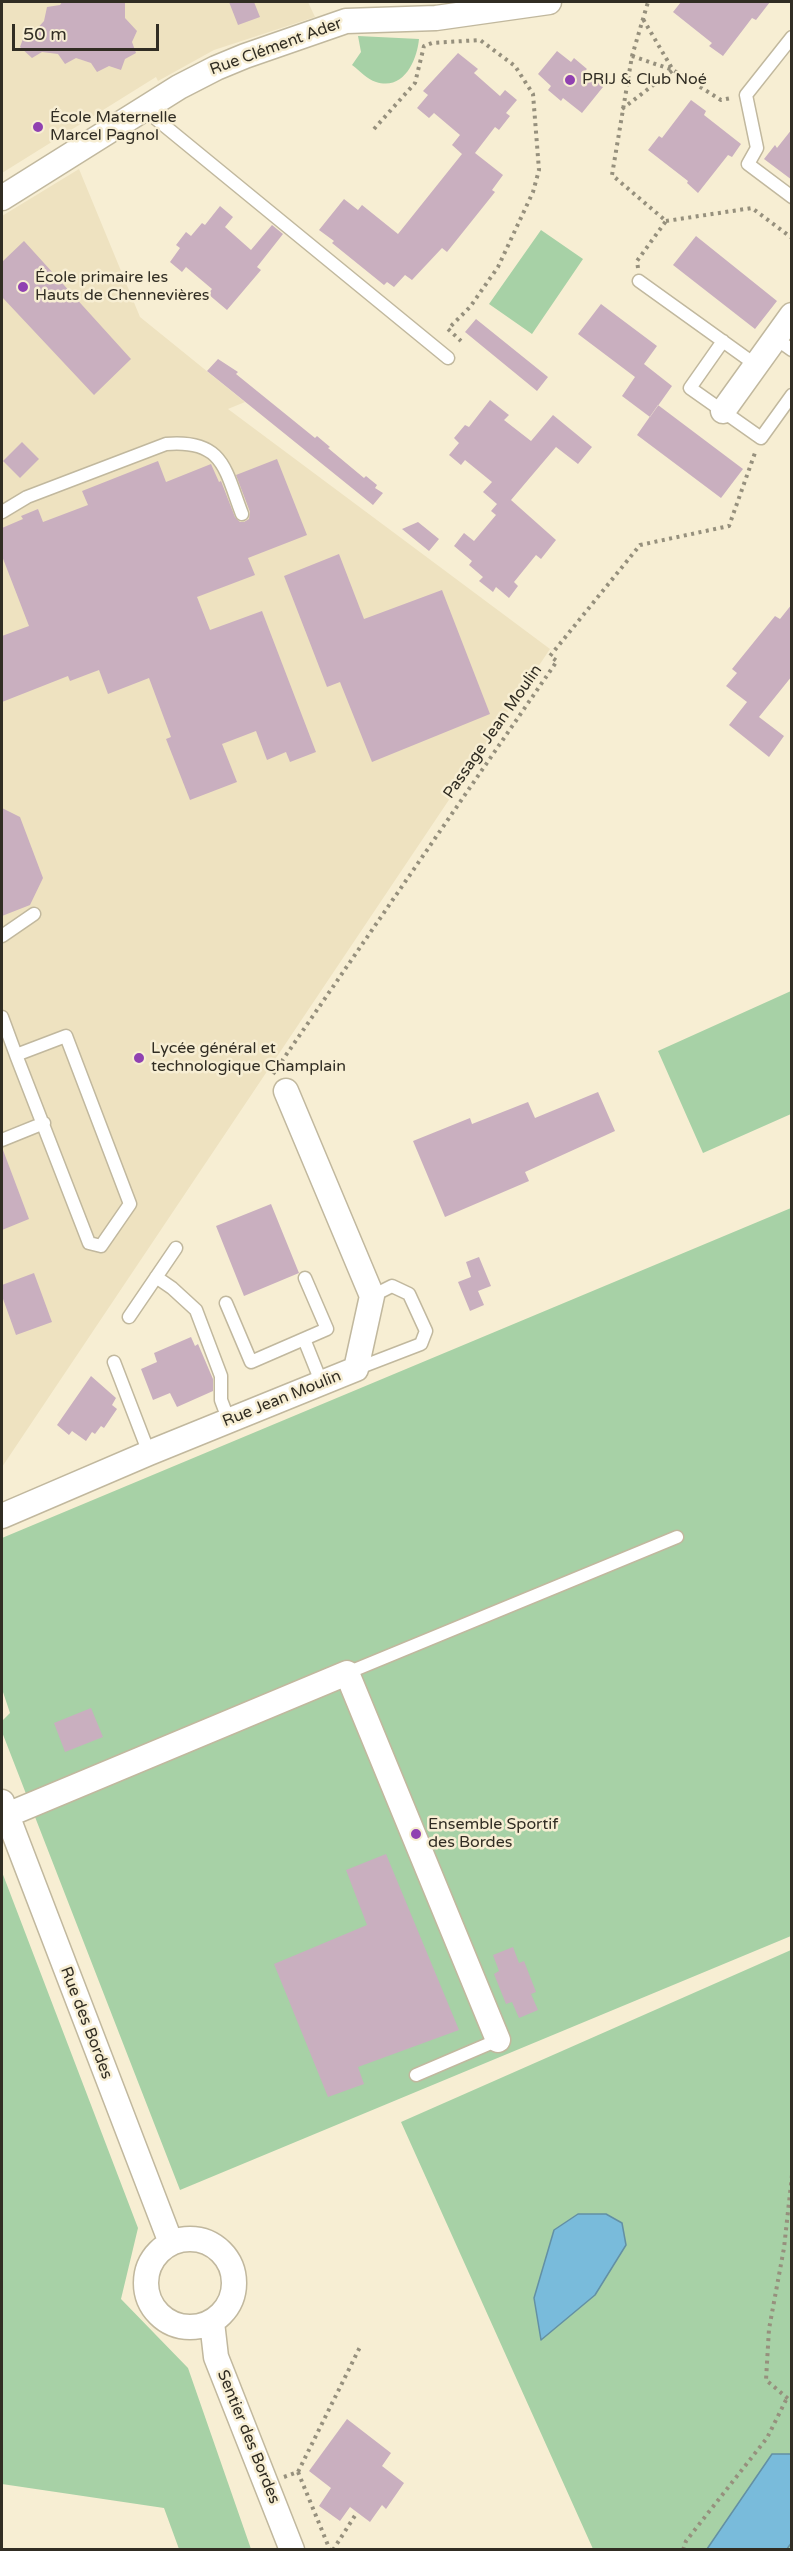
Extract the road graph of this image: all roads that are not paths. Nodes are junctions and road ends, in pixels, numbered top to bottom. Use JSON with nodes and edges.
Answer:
{"nodes":[{"id":1,"x":549,"y":2,"type":"edge"},
{"id":2,"x":792,"y":37,"type":"edge"},
{"id":3,"x":144,"y":109,"type":"junction"},
{"id":4,"x":792,"y":197,"type":"edge"},
{"id":5,"x":2,"y":198,"type":"edge"},
{"id":6,"x":639,"y":281,"type":"road end"},
{"id":7,"x":792,"y":315,"type":"edge"},
{"id":8,"x":723,"y":341,"type":"junction"},
{"id":9,"x":783,"y":344,"type":"edge"},
{"id":10,"x":448,"y":358,"type":"dead end"},
{"id":11,"x":756,"y":365,"type":"junction"},
{"id":12,"x":792,"y":395,"type":"edge"},
{"id":13,"x":723,"y":411,"type":"junction"},
{"id":14,"x":2,"y":512,"type":"edge"},
{"id":15,"x":242,"y":514,"type":"dead end"},
{"id":16,"x":34,"y":914,"type":"dead end"},
{"id":17,"x":2,"y":936,"type":"edge"},
{"id":18,"x":2,"y":1017,"type":"edge"},
{"id":19,"x":16,"y":1055,"type":"junction"},
{"id":20,"x":286,"y":1091,"type":"road end"},
{"id":21,"x":44,"y":1123,"type":"junction"},
{"id":22,"x":2,"y":1140,"type":"edge"},
{"id":23,"x":176,"y":1248,"type":"dead end"},
{"id":24,"x":156,"y":1277,"type":"junction"},
{"id":25,"x":305,"y":1278,"type":"dead end"},
{"id":26,"x":372,"y":1296,"type":"junction"},
{"id":27,"x":226,"y":1303,"type":"dead end"},
{"id":28,"x":129,"y":1317,"type":"dead end"},
{"id":29,"x":304,"y":1339,"type":"junction"},
{"id":30,"x":114,"y":1362,"type":"dead end"},
{"id":31,"x":356,"y":1369,"type":"junction"},
{"id":32,"x":322,"y":1384,"type":"junction"},
{"id":33,"x":229,"y":1421,"type":"junction"},
{"id":34,"x":149,"y":1453,"type":"junction"},
{"id":35,"x":2,"y":1516,"type":"edge"},
{"id":36,"x":677,"y":1537,"type":"dead end"},
{"id":37,"x":347,"y":1673,"type":"junction"},
{"id":38,"x":6,"y":1823,"type":"edge"},
{"id":39,"x":498,"y":2040,"type":"joint"},
{"id":40,"x":416,"y":2074,"type":"dead end"},
{"id":41,"x":171,"y":2243,"type":"junction"},
{"id":42,"x":212,"y":2322,"type":"junction"},
{"id":43,"x":292,"y":2550,"type":"edge"}],
"edges":[{"from":1,"to":3,"type":"street","name":"Rue Clément Ader"},
{"from":2,"to":4,"type":"lane"},
{"from":3,"to":5,"type":"street","name":"Rue Clément Ader"},
{"from":3,"to":10,"type":"lane"},
{"from":6,"to":8,"type":"lane"},
{"from":7,"to":9,"type":"street"},
{"from":8,"to":11,"type":"lane"},
{"from":8,"to":13,"type":"lane"},
{"from":9,"to":11,"type":"street"},
{"from":11,"to":13,"type":"street"},
{"from":12,"to":13,"type":"lane"},
{"from":14,"to":15,"type":"lane"},
{"from":16,"to":17,"type":"lane"},
{"from":18,"to":19,"type":"lane"},
{"from":19,"to":21,"type":"lane"},
{"from":19,"to":21,"type":"lane"},
{"from":20,"to":26,"type":"street"},
{"from":21,"to":22,"type":"lane"},
{"from":23,"to":24,"type":"lane"},
{"from":24,"to":28,"type":"lane"},
{"from":24,"to":33,"type":"lane"},
{"from":25,"to":29,"type":"lane"},
{"from":26,"to":31,"type":"street","name":"Rue Jean Moulin"},
{"from":26,"to":31,"type":"lane"},
{"from":27,"to":29,"type":"lane"},
{"from":29,"to":32,"type":"lane"},
{"from":30,"to":34,"type":"lane"},
{"from":31,"to":32,"type":"street","name":"Rue Jean Moulin"},
{"from":32,"to":33,"type":"street","name":"Rue Jean Moulin"},
{"from":33,"to":34,"type":"street","name":"Rue Jean Moulin"},
{"from":34,"to":35,"type":"street","name":"Rue Jean Moulin"},
{"from":36,"to":37,"type":"lane"},
{"from":37,"to":38,"type":"street"},
{"from":37,"to":39,"type":"street"},
{"from":38,"to":41,"type":"street","name":"Rue des Bordes"},
{"from":39,"to":40,"type":"lane"},
{"from":41,"to":42,"type":"street"},
{"from":41,"to":42,"type":"street"},
{"from":42,"to":43,"type":"street","name":"Sentier des Bordes"}]}
